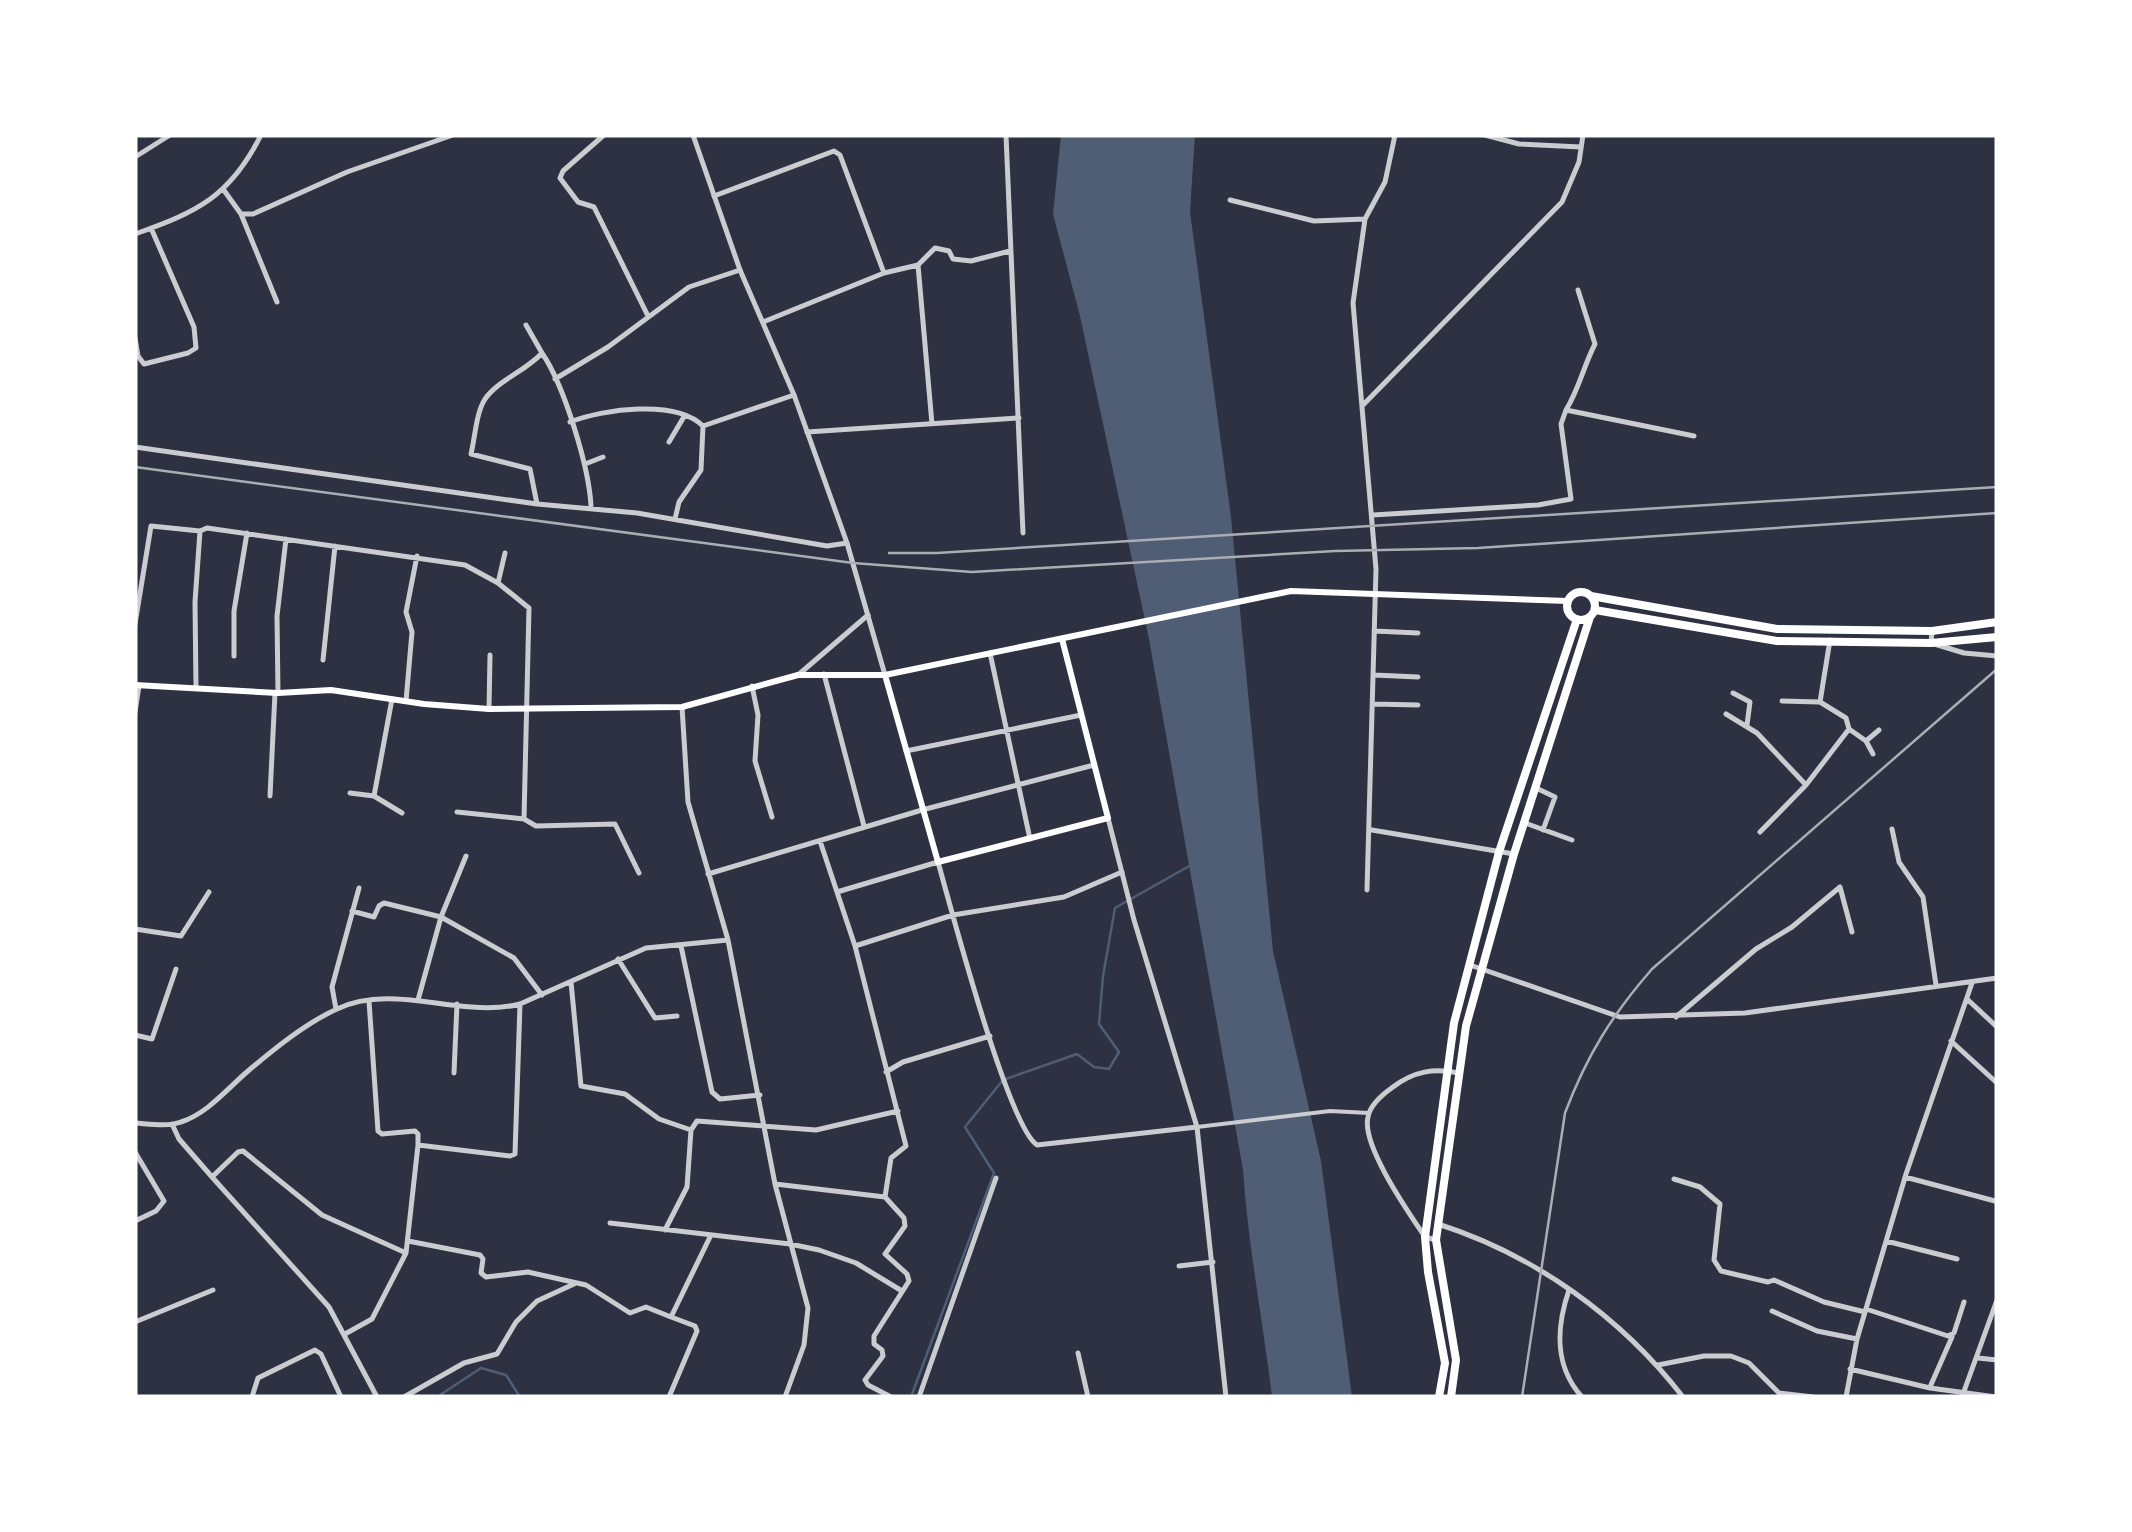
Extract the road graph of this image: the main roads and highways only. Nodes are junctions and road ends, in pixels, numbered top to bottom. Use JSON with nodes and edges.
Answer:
{"nodes":[{"id":1,"x":1591,"y":596,"type":"junction"},
{"id":2,"x":1568,"y":601,"type":"junction"},
{"id":3,"x":1592,"y":614,"type":"junction"},
{"id":4,"x":1577,"y":620,"type":"junction"},
{"id":5,"x":1997,"y":622,"type":"edge"},
{"id":6,"x":1997,"y":637,"type":"edge"},
{"id":7,"x":1062,"y":639,"type":"junction"},
{"id":8,"x":884,"y":675,"type":"junction"},
{"id":9,"x":137,"y":686,"type":"edge"},
{"id":10,"x":1440,"y":1397,"type":"edge"},
{"id":11,"x":1451,"y":1397,"type":"edge"}],
"edges":[{"from":1,"to":2,"type":"highway"},
{"from":1,"to":3,"type":"highway"},
{"from":1,"to":5,"type":"highway"},
{"from":2,"to":4,"type":"highway"},
{"from":2,"to":7,"type":"main road"},
{"from":3,"to":4,"type":"highway"},
{"from":3,"to":6,"type":"highway"},
{"from":3,"to":11,"type":"highway"},
{"from":4,"to":10,"type":"highway"},
{"from":7,"to":8,"type":"main road"},
{"from":7,"to":8,"type":"main road"},
{"from":8,"to":9,"type":"main road"}]}
